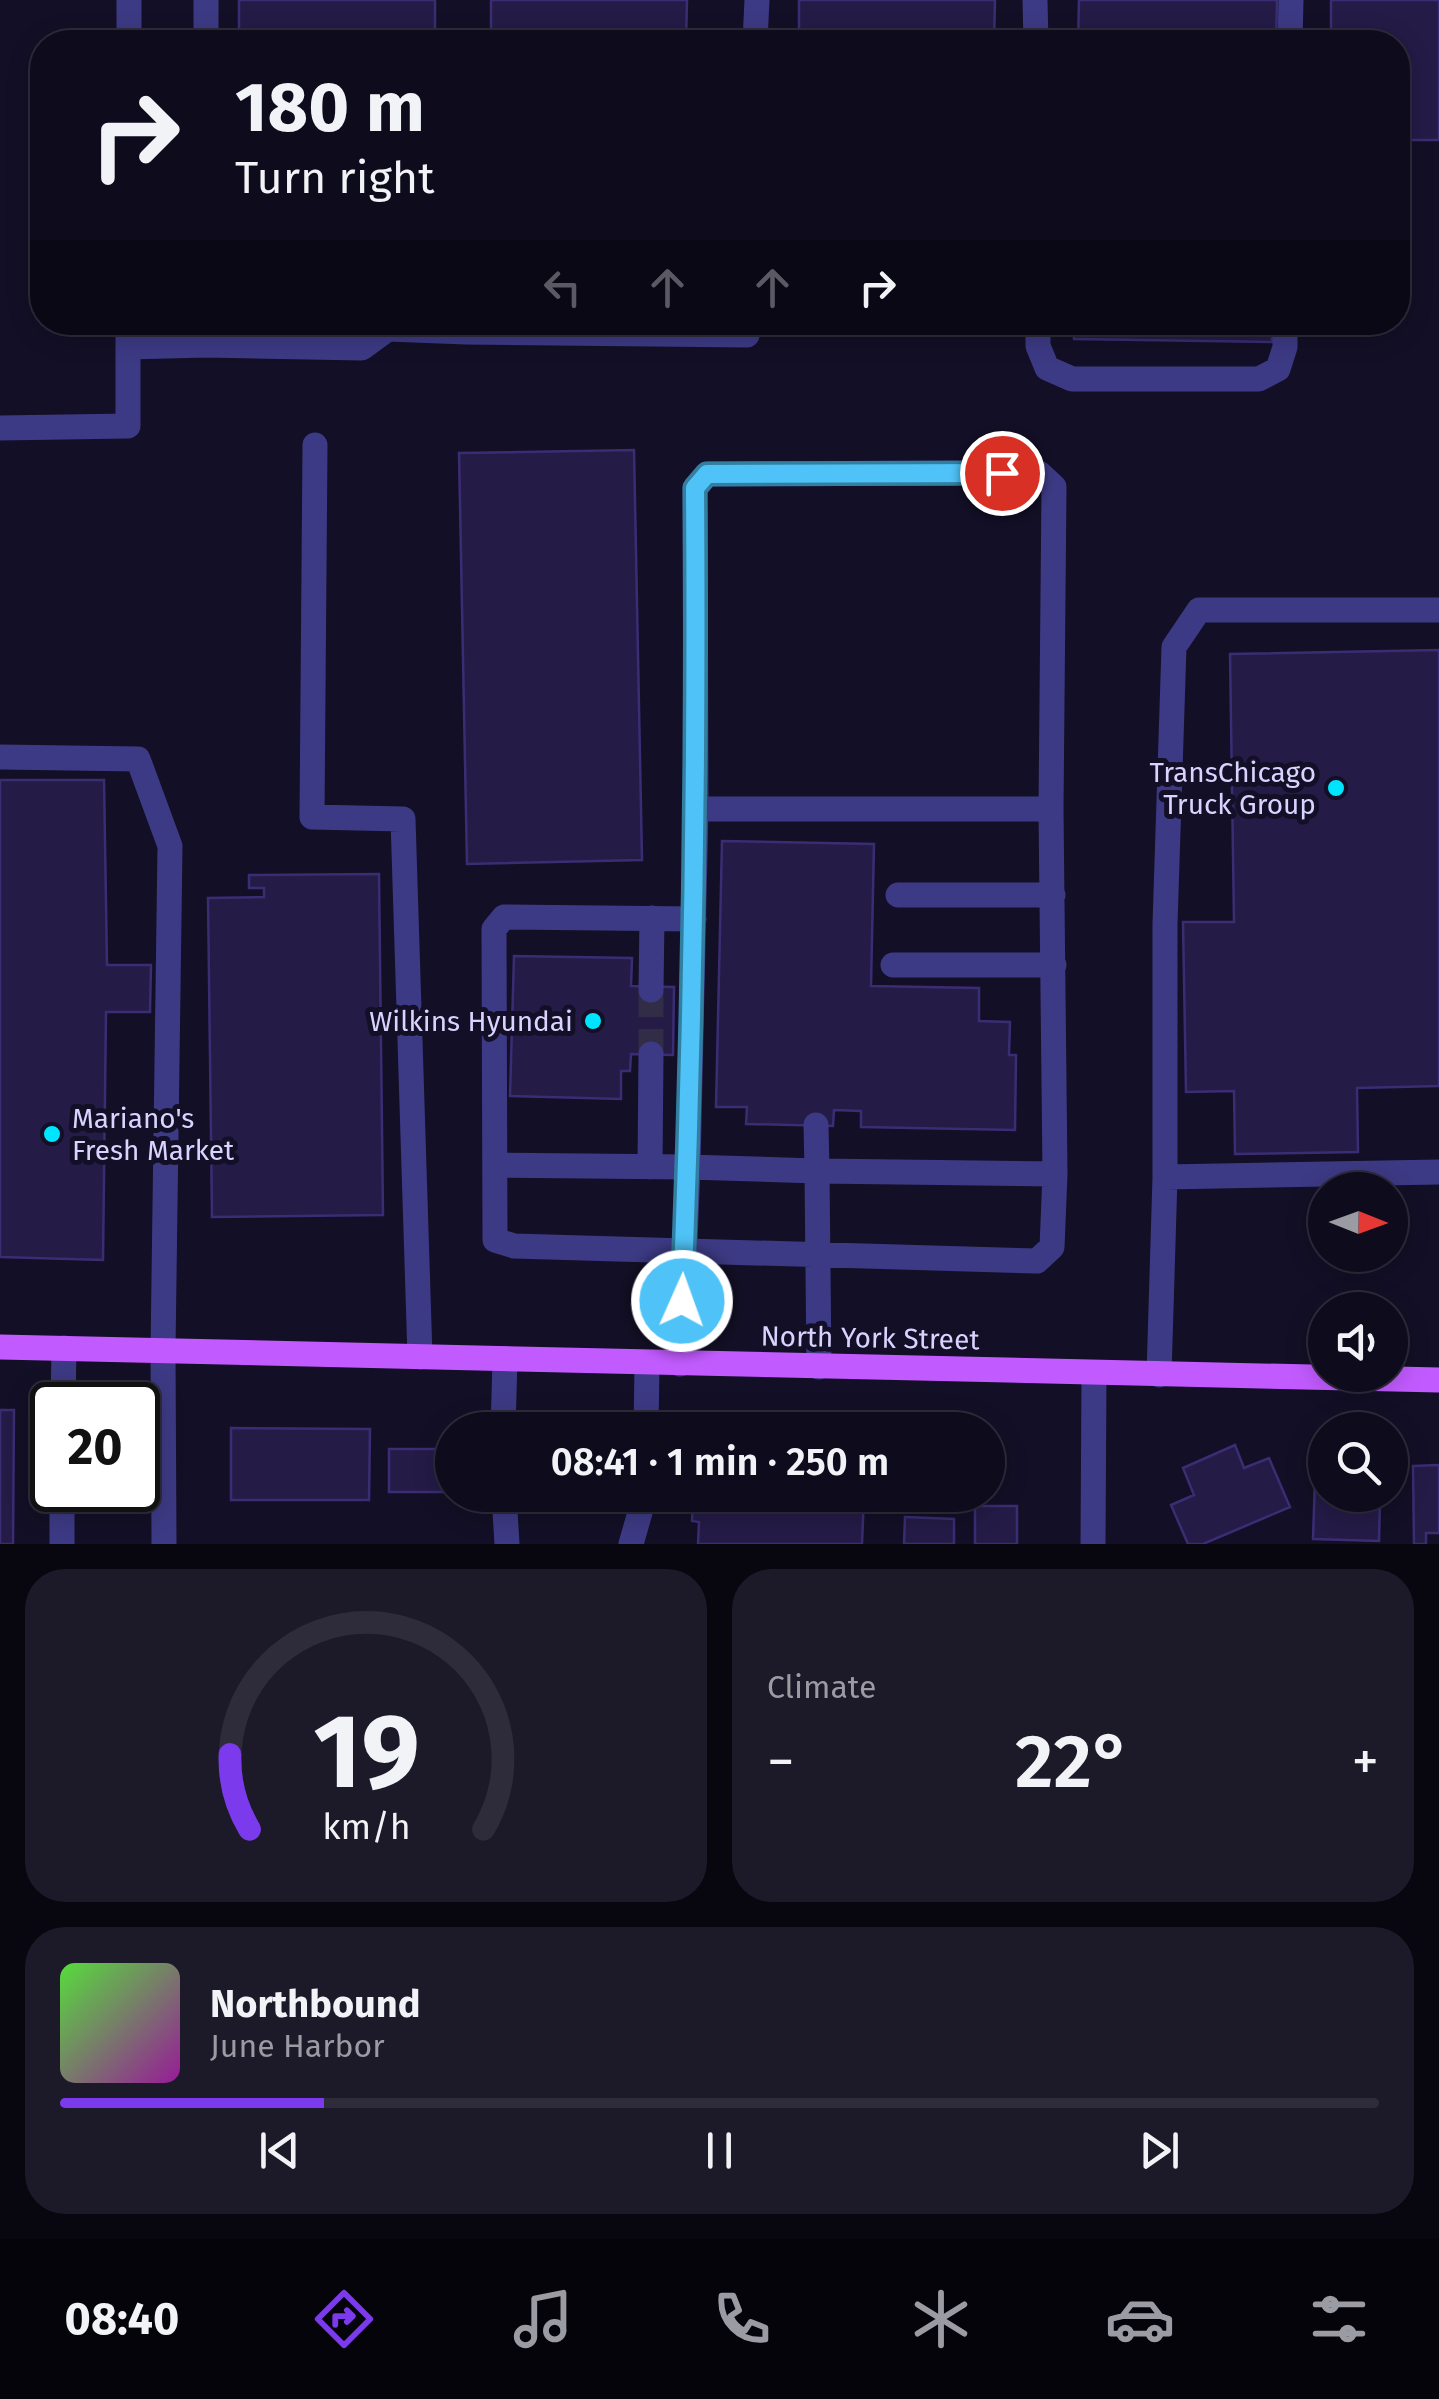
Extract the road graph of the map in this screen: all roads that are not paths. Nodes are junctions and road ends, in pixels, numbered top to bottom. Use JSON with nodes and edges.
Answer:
{"nodes":[{"id":1,"x":129,"y":0,"type":"edge"},
{"id":2,"x":206,"y":0,"type":"edge"},
{"id":3,"x":757,"y":0,"type":"edge"},
{"id":4,"x":1035,"y":0,"type":"edge"},
{"id":5,"x":1291,"y":0,"type":"edge"},
{"id":6,"x":129,"y":30,"type":"edge"},
{"id":7,"x":206,"y":30,"type":"edge"},
{"id":8,"x":756,"y":30,"type":"edge"},
{"id":9,"x":1036,"y":30,"type":"edge"},
{"id":10,"x":1290,"y":30,"type":"edge"},
{"id":11,"x":128,"y":335,"type":"edge"},
{"id":12,"x":217,"y":335,"type":"edge"},
{"id":13,"x":380,"y":335,"type":"edge"},
{"id":14,"x":1038,"y":335,"type":"edge"},
{"id":15,"x":1285,"y":335,"type":"edge"},
{"id":16,"x":0,"y":428,"type":"edge"},
{"id":17,"x":315,"y":444,"type":"dead end"},
{"id":18,"x":1439,"y":610,"type":"edge"},
{"id":19,"x":0,"y":757,"type":"edge"},
{"id":20,"x":696,"y":809,"type":"junction"},
{"id":21,"x":1052,"y":809,"type":"junction"},
{"id":22,"x":898,"y":895,"type":"dead end"},
{"id":23,"x":1052,"y":895,"type":"junction"},
{"id":24,"x":652,"y":918,"type":"junction"},
{"id":25,"x":694,"y":919,"type":"junction"},
{"id":26,"x":894,"y":964,"type":"dead end"},
{"id":27,"x":1054,"y":966,"type":"junction"},
{"id":28,"x":651,"y":990,"type":"tunnel mouth"},
{"id":29,"x":650,"y":1054,"type":"tunnel mouth"},
{"id":30,"x":816,"y":1126,"type":"dead end"},
{"id":31,"x":495,"y":1165,"type":"junction"},
{"id":32,"x":650,"y":1167,"type":"junction"},
{"id":33,"x":688,"y":1168,"type":"junction"},
{"id":34,"x":817,"y":1171,"type":"junction"},
{"id":35,"x":1439,"y":1172,"type":"edge"},
{"id":36,"x":1055,"y":1174,"type":"junction"},
{"id":37,"x":1165,"y":1176,"type":"junction"},
{"id":38,"x":684,"y":1251,"type":"junction"},
{"id":39,"x":819,"y":1255,"type":"junction"},
{"id":40,"x":0,"y":1347,"type":"edge"},
{"id":41,"x":64,"y":1348,"type":"junction"},
{"id":42,"x":164,"y":1350,"type":"junction"},
{"id":43,"x":420,"y":1357,"type":"junction"},
{"id":44,"x":505,"y":1359,"type":"junction"},
{"id":45,"x":647,"y":1362,"type":"junction"},
{"id":46,"x":680,"y":1364,"type":"junction"},
{"id":47,"x":819,"y":1367,"type":"junction"},
{"id":48,"x":1094,"y":1374,"type":"junction"},
{"id":49,"x":1158,"y":1375,"type":"junction"},
{"id":50,"x":1439,"y":1380,"type":"edge"},
{"id":51,"x":63,"y":1382,"type":"edge"},
{"id":52,"x":504,"y":1412,"type":"edge"},
{"id":53,"x":646,"y":1412,"type":"edge"},
{"id":54,"x":62,"y":1512,"type":"edge"},
{"id":55,"x":505,"y":1512,"type":"edge"},
{"id":56,"x":641,"y":1512,"type":"edge"},
{"id":57,"x":62,"y":1544,"type":"edge"},
{"id":58,"x":164,"y":1544,"type":"edge"},
{"id":59,"x":507,"y":1544,"type":"edge"},
{"id":60,"x":631,"y":1544,"type":"edge"},
{"id":61,"x":1093,"y":1544,"type":"edge"}],
"edges":[{"from":1,"to":6,"type":"street"},
{"from":2,"to":7,"type":"street"},
{"from":3,"to":8,"type":"street"},
{"from":4,"to":9,"type":"street"},
{"from":5,"to":10,"type":"street"},
{"from":11,"to":16,"type":"street"},
{"from":12,"to":13,"type":"street"},
{"from":14,"to":15,"type":"street"},
{"from":17,"to":43,"type":"street"},
{"from":18,"to":37,"type":"street"},
{"from":19,"to":42,"type":"street"},
{"from":20,"to":21,"type":"street"},
{"from":20,"to":21,"type":"street"},
{"from":20,"to":25,"type":"street"},
{"from":21,"to":23,"type":"street"},
{"from":22,"to":23,"type":"street"},
{"from":23,"to":27,"type":"street"},
{"from":24,"to":25,"type":"street"},
{"from":24,"to":28,"type":"street"},
{"from":24,"to":31,"type":"street"},
{"from":25,"to":33,"type":"street"},
{"from":26,"to":27,"type":"street"},
{"from":27,"to":36,"type":"street"},
{"from":29,"to":32,"type":"street"},
{"from":30,"to":34,"type":"street"},
{"from":31,"to":32,"type":"street"},
{"from":31,"to":38,"type":"street"},
{"from":32,"to":33,"type":"street"},
{"from":33,"to":34,"type":"street"},
{"from":33,"to":38,"type":"street"},
{"from":34,"to":36,"type":"street"},
{"from":34,"to":39,"type":"street"},
{"from":35,"to":37,"type":"street"},
{"from":36,"to":39,"type":"street"},
{"from":37,"to":49,"type":"street"},
{"from":38,"to":39,"type":"street"},
{"from":38,"to":46,"type":"street"},
{"from":39,"to":47,"type":"street"},
{"from":40,"to":41,"type":"main road","name":"North York Street"},
{"from":41,"to":42,"type":"main road","name":"North York Street"},
{"from":41,"to":51,"type":"street"},
{"from":42,"to":43,"type":"main road","name":"North York Street"},
{"from":42,"to":58,"type":"street"},
{"from":43,"to":44,"type":"main road","name":"North York Street"},
{"from":44,"to":45,"type":"main road","name":"North York Street"},
{"from":44,"to":52,"type":"street"},
{"from":45,"to":46,"type":"main road","name":"North York Street"},
{"from":45,"to":53,"type":"street"},
{"from":46,"to":47,"type":"main road","name":"North York Street"},
{"from":47,"to":48,"type":"main road","name":"North York Street"},
{"from":48,"to":49,"type":"main road","name":"North York Street"},
{"from":48,"to":61,"type":"street"},
{"from":49,"to":50,"type":"main road","name":"North York Street"},
{"from":54,"to":57,"type":"street"},
{"from":55,"to":59,"type":"street"},
{"from":56,"to":60,"type":"street"}]}
